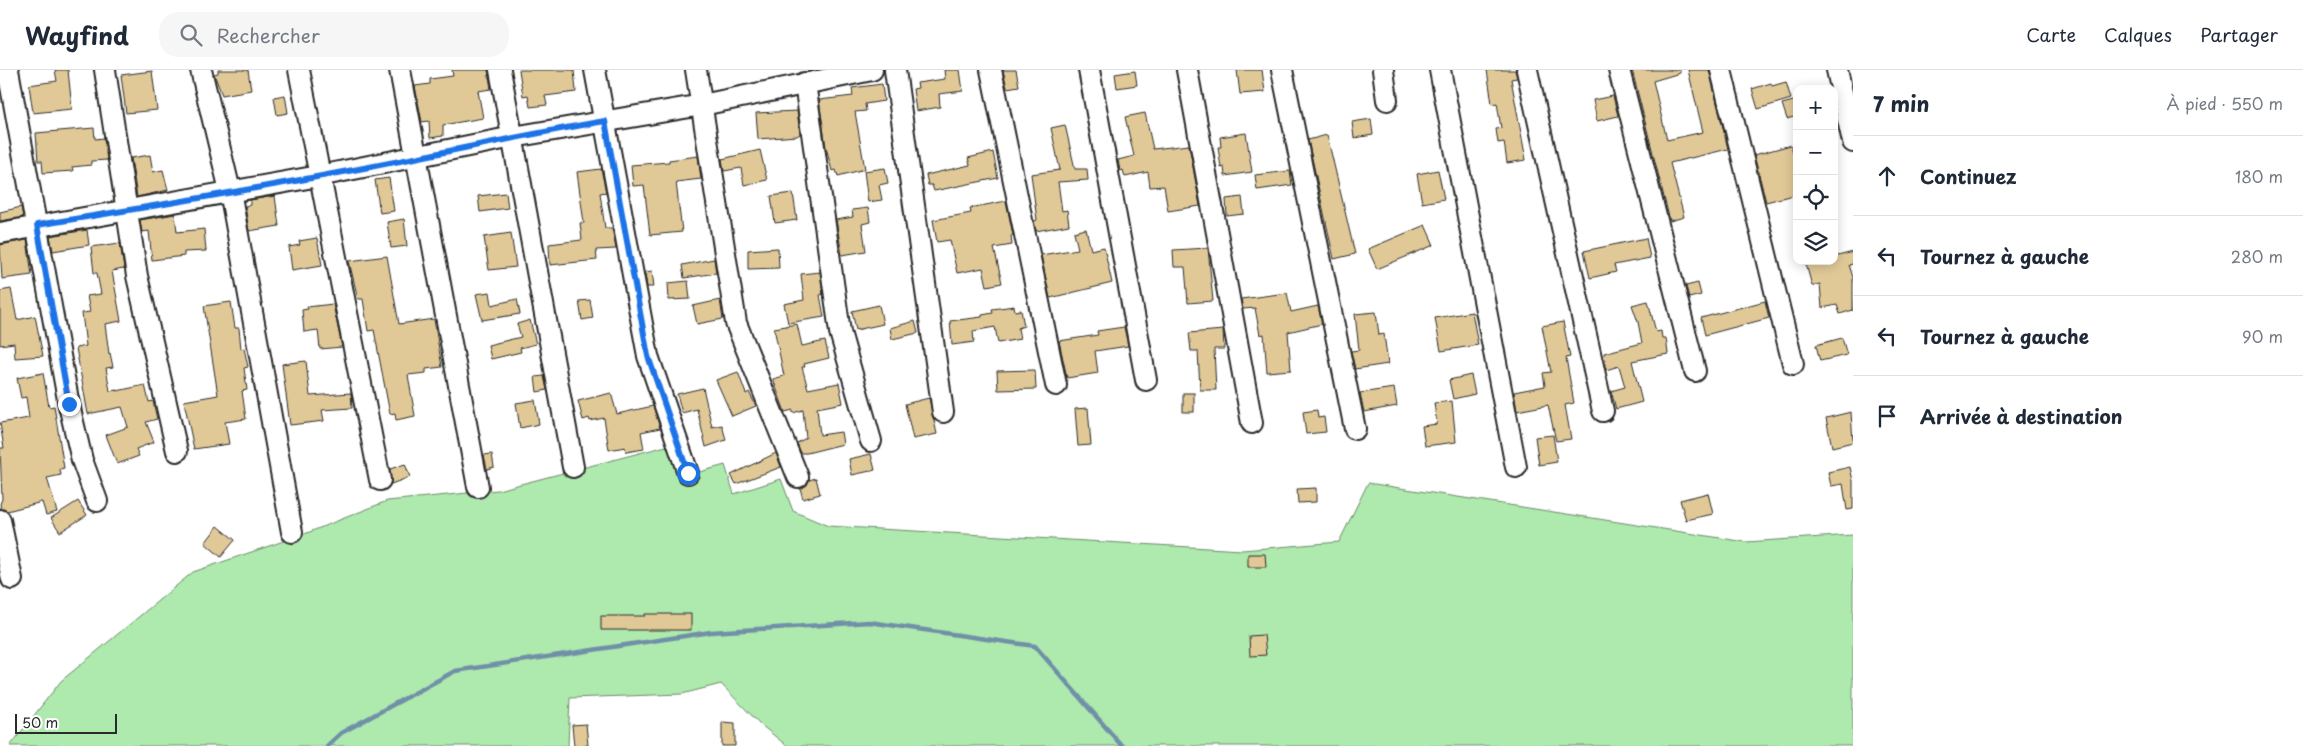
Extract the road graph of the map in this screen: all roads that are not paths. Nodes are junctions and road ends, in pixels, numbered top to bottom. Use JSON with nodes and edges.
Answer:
{"nodes":[{"id":1,"x":8,"y":70,"type":"edge"},
{"id":2,"x":105,"y":70,"type":"edge"},
{"id":3,"x":200,"y":70,"type":"edge"},
{"id":4,"x":299,"y":70,"type":"edge"},
{"id":5,"x":400,"y":70,"type":"edge"},
{"id":6,"x":500,"y":70,"type":"edge"},
{"id":7,"x":595,"y":70,"type":"edge"},
{"id":8,"x":696,"y":70,"type":"edge"},
{"id":9,"x":872,"y":70,"type":"edge"},
{"id":10,"x":895,"y":70,"type":"edge"},
{"id":11,"x":991,"y":70,"type":"edge"},
{"id":12,"x":1089,"y":70,"type":"edge"},
{"id":13,"x":1187,"y":70,"type":"edge"},
{"id":14,"x":1282,"y":70,"type":"edge"},
{"id":15,"x":1383,"y":70,"type":"edge"},
{"id":16,"x":1440,"y":70,"type":"edge"},
{"id":17,"x":1527,"y":70,"type":"edge"},
{"id":18,"x":1619,"y":70,"type":"edge"},
{"id":19,"x":1721,"y":70,"type":"edge"},
{"id":20,"x":1837,"y":70,"type":"edge"},
{"id":21,"x":797,"y":80,"type":"edge"},
{"id":22,"x":1387,"y":100,"type":"dead end"},
{"id":23,"x":702,"y":105,"type":"junction"},
{"id":24,"x":605,"y":121,"type":"junction"},
{"id":25,"x":513,"y":137,"type":"junction"},
{"id":26,"x":1853,"y":142,"type":"edge"},
{"id":27,"x":417,"y":157,"type":"junction"},
{"id":28,"x":319,"y":176,"type":"junction"},
{"id":29,"x":230,"y":191,"type":"junction"},
{"id":30,"x":128,"y":211,"type":"junction"},
{"id":31,"x":37,"y":225,"type":"junction"},
{"id":32,"x":0,"y":233,"type":"edge"},
{"id":33,"x":1793,"y":364,"type":"dead end"},
{"id":34,"x":1695,"y":371,"type":"dead end"},
{"id":35,"x":1146,"y":380,"type":"dead end"},
{"id":36,"x":1056,"y":386,"type":"dead end"},
{"id":37,"x":1603,"y":411,"type":"dead end"},
{"id":38,"x":943,"y":412,"type":"dead end"},
{"id":39,"x":1252,"y":422,"type":"dead end"},
{"id":40,"x":1354,"y":429,"type":"dead end"},
{"id":41,"x":871,"y":441,"type":"dead end"},
{"id":42,"x":177,"y":451,"type":"dead end"},
{"id":43,"x":574,"y":467,"type":"dead end"},
{"id":44,"x":1516,"y":467,"type":"dead end"},
{"id":45,"x":688,"y":473,"type":"dead end"},
{"id":46,"x":798,"y":477,"type":"dead end"},
{"id":47,"x":380,"y":480,"type":"dead end"},
{"id":48,"x":478,"y":488,"type":"dead end"},
{"id":49,"x":97,"y":501,"type":"dead end"},
{"id":50,"x":0,"y":520,"type":"edge"},
{"id":51,"x":292,"y":532,"type":"dead end"},
{"id":52,"x":12,"y":579,"type":"dead end"}],
"edges":[{"from":1,"to":31,"type":"street"},
{"from":2,"to":30,"type":"street"},
{"from":3,"to":29,"type":"street"},
{"from":4,"to":28,"type":"street"},
{"from":5,"to":27,"type":"street"},
{"from":6,"to":25,"type":"street"},
{"from":7,"to":24,"type":"street"},
{"from":8,"to":23,"type":"street"},
{"from":9,"to":21,"type":"street"},
{"from":10,"to":38,"type":"street"},
{"from":11,"to":36,"type":"street"},
{"from":12,"to":35,"type":"street"},
{"from":13,"to":39,"type":"street"},
{"from":14,"to":40,"type":"street"},
{"from":15,"to":22,"type":"street"},
{"from":16,"to":44,"type":"street"},
{"from":17,"to":37,"type":"street"},
{"from":18,"to":34,"type":"street"},
{"from":19,"to":33,"type":"street"},
{"from":20,"to":26,"type":"street"},
{"from":21,"to":23,"type":"street"},
{"from":21,"to":41,"type":"street"},
{"from":23,"to":24,"type":"street"},
{"from":23,"to":46,"type":"street"},
{"from":24,"to":25,"type":"street"},
{"from":24,"to":45,"type":"street"},
{"from":25,"to":27,"type":"street"},
{"from":25,"to":43,"type":"street"},
{"from":27,"to":28,"type":"street"},
{"from":27,"to":48,"type":"street"},
{"from":28,"to":29,"type":"street"},
{"from":28,"to":47,"type":"street"},
{"from":29,"to":30,"type":"street"},
{"from":29,"to":51,"type":"street"},
{"from":30,"to":31,"type":"street"},
{"from":30,"to":42,"type":"street"},
{"from":31,"to":32,"type":"street"},
{"from":31,"to":49,"type":"street"},
{"from":50,"to":52,"type":"street"}]}
